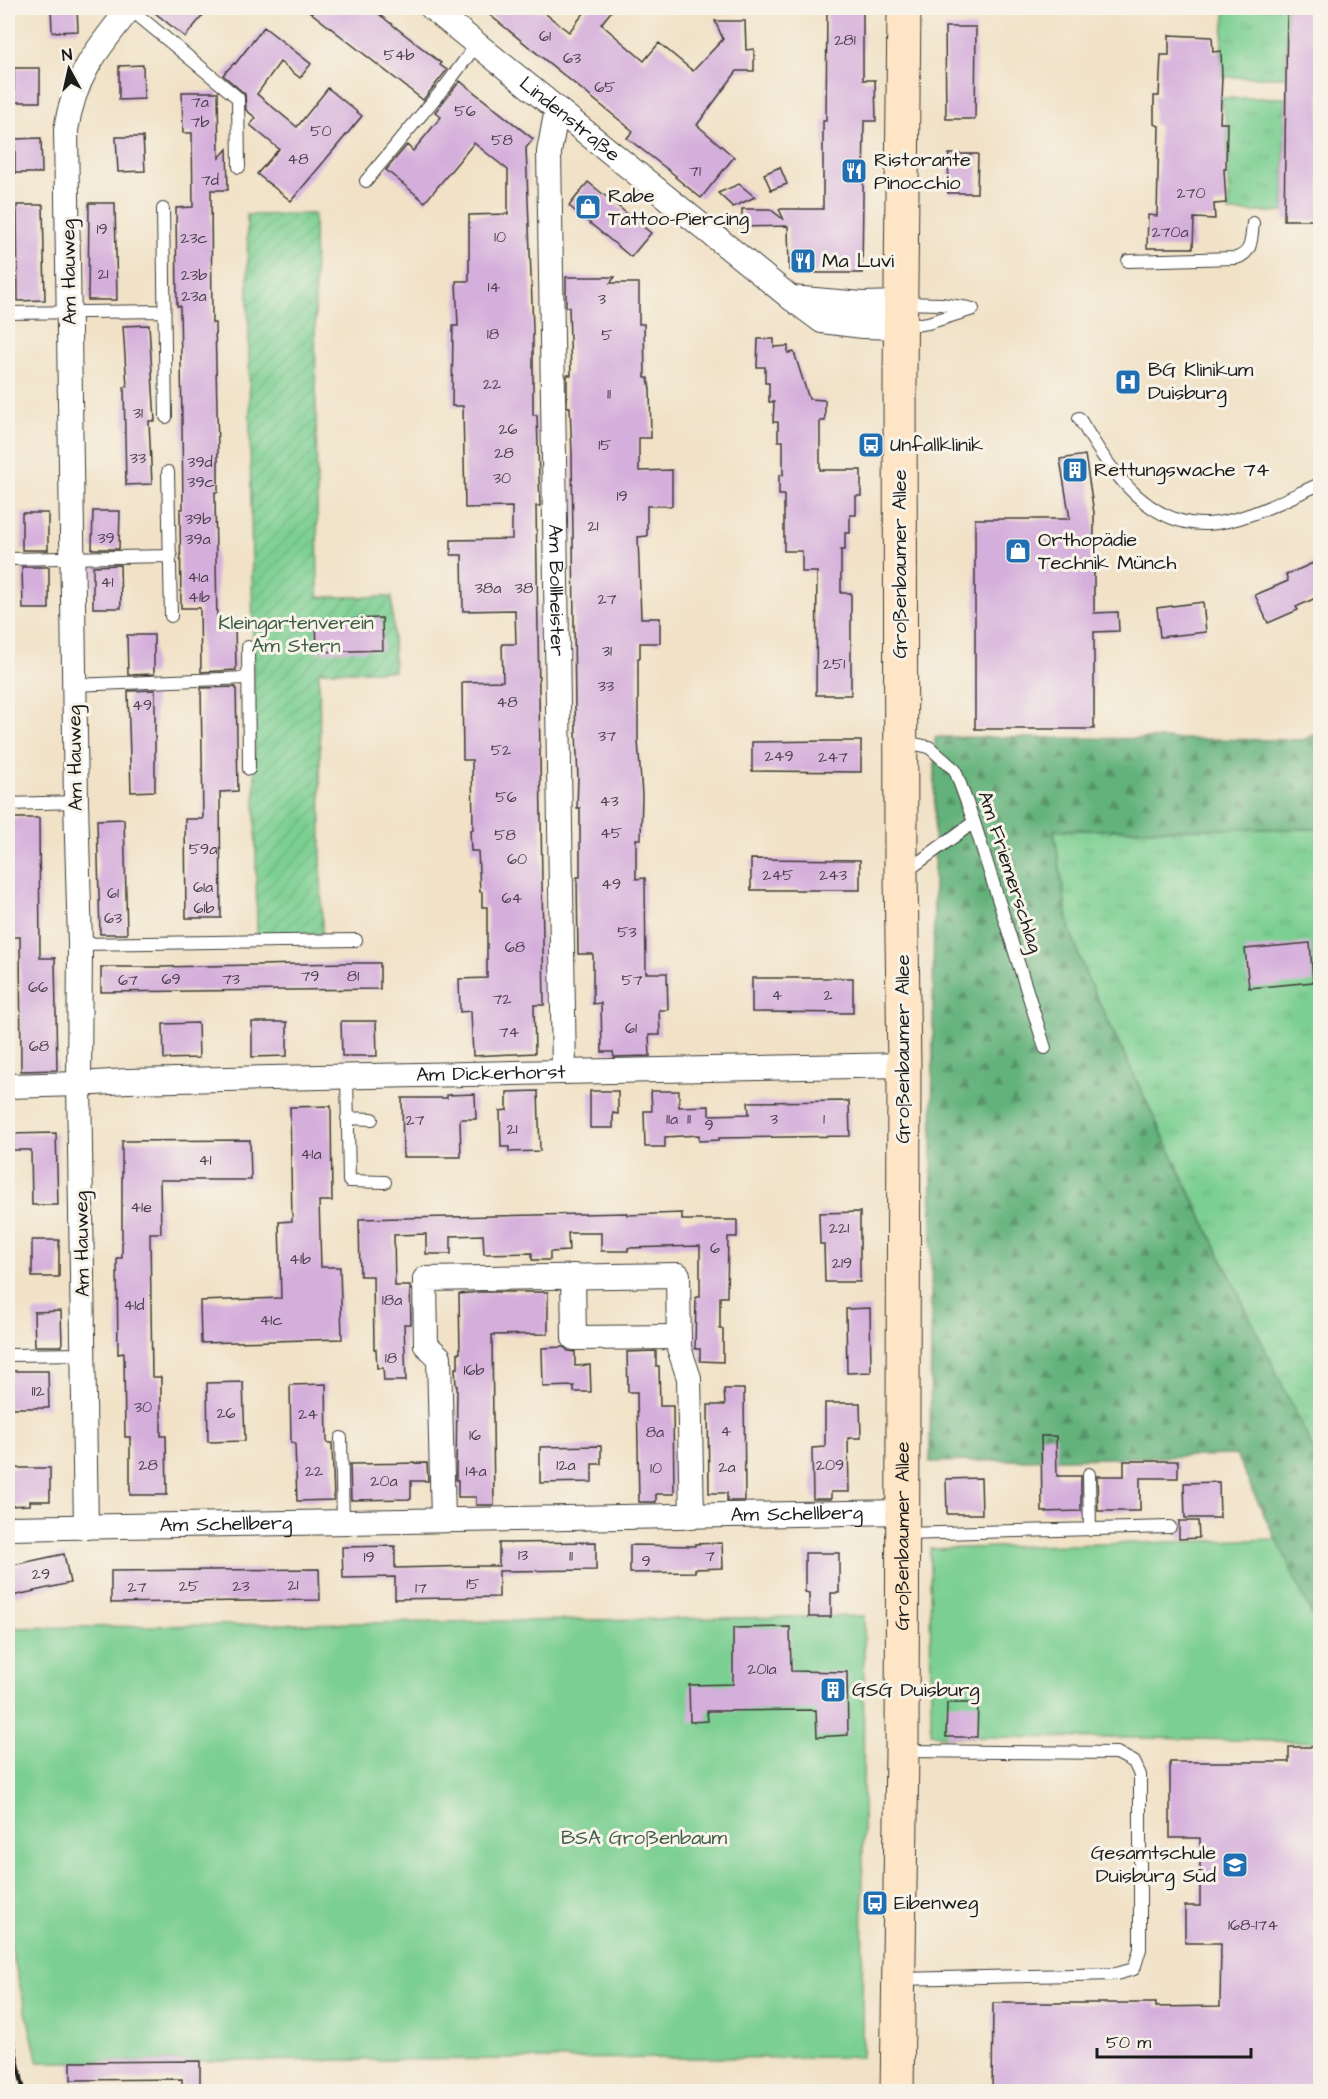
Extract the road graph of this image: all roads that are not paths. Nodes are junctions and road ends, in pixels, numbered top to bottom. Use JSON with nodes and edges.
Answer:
{"nodes":[{"id":1,"x":130,"y":8,"type":"edge"},
{"id":2,"x":432,"y":8,"type":"edge"},
{"id":3,"x":904,"y":8,"type":"edge"},
{"id":4,"x":477,"y":44,"type":"junction"},
{"id":5,"x":557,"y":109,"type":"junction"},
{"id":6,"x":239,"y":167,"type":"dead end"},
{"id":7,"x":366,"y":181,"type":"dead end"},
{"id":8,"x":163,"y":209,"type":"dead end"},
{"id":9,"x":1253,"y":222,"type":"dead end"},
{"id":10,"x":1128,"y":261,"type":"dead end"},
{"id":11,"x":164,"y":311,"type":"junction"},
{"id":12,"x":69,"y":312,"type":"junction"},
{"id":13,"x":8,"y":313,"type":"edge"},
{"id":14,"x":901,"y":315,"type":"junction"},
{"id":15,"x":166,"y":417,"type":"dead end"},
{"id":16,"x":1079,"y":418,"type":"dead end"},
{"id":17,"x":168,"y":472,"type":"dead end"},
{"id":18,"x":1320,"y":484,"type":"edge"},
{"id":19,"x":171,"y":556,"type":"junction"},
{"id":20,"x":72,"y":558,"type":"junction"},
{"id":21,"x":8,"y":559,"type":"edge"},
{"id":22,"x":171,"y":615,"type":"dead end"},
{"id":23,"x":248,"y":647,"type":"dead end"},
{"id":24,"x":247,"y":678,"type":"junction"},
{"id":25,"x":74,"y":684,"type":"junction"},
{"id":26,"x":900,"y":741,"type":"junction"},
{"id":27,"x":249,"y":769,"type":"dead end"},
{"id":28,"x":76,"y":802,"type":"junction"},
{"id":29,"x":8,"y":804,"type":"edge"},
{"id":30,"x":974,"y":822,"type":"junction"},
{"id":31,"x":901,"y":876,"type":"junction"},
{"id":32,"x":356,"y":940,"type":"dead end"},
{"id":33,"x":80,"y":944,"type":"junction"},
{"id":34,"x":1046,"y":1048,"type":"dead end"},
{"id":35,"x":904,"y":1065,"type":"junction"},
{"id":36,"x":564,"y":1072,"type":"junction"},
{"id":37,"x":347,"y":1076,"type":"junction"},
{"id":38,"x":79,"y":1084,"type":"junction"},
{"id":39,"x":8,"y":1086,"type":"edge"},
{"id":40,"x":347,"y":1118,"type":"junction"},
{"id":41,"x":372,"y":1119,"type":"dead end"},
{"id":42,"x":385,"y":1182,"type":"dead end"},
{"id":43,"x":573,"y":1276,"type":"junction"},
{"id":44,"x":679,"y":1337,"type":"junction"},
{"id":45,"x":83,"y":1354,"type":"junction"},
{"id":46,"x":8,"y":1355,"type":"edge"},
{"id":47,"x":341,"y":1438,"type":"dead end"},
{"id":48,"x":1089,"y":1474,"type":"dead end"},
{"id":49,"x":692,"y":1517,"type":"junction"},
{"id":50,"x":442,"y":1520,"type":"junction"},
{"id":51,"x":343,"y":1522,"type":"junction"},
{"id":52,"x":902,"y":1523,"type":"junction"},
{"id":53,"x":86,"y":1527,"type":"junction"},
{"id":54,"x":1170,"y":1527,"type":"dead end"},
{"id":55,"x":8,"y":1528,"type":"edge"},
{"id":56,"x":1090,"y":1530,"type":"junction"},
{"id":57,"x":902,"y":1750,"type":"junction"},
{"id":58,"x":898,"y":1979,"type":"junction"},
{"id":59,"x":897,"y":2091,"type":"edge"}],
"edges":[{"from":1,"to":6,"type":"lane"},
{"from":1,"to":12,"type":"street","name":"Am Hauweg"},
{"from":2,"to":4,"type":"street","name":"Lindenstraße"},
{"from":3,"to":14,"type":"main road","name":"Großenbaumer Allee"},
{"from":4,"to":5,"type":"street","name":"Lindenstraße"},
{"from":4,"to":7,"type":"lane"},
{"from":5,"to":14,"type":"street","name":"Lindenstraße"},
{"from":5,"to":36,"type":"street","name":"Am Bollheister"},
{"from":8,"to":11,"type":"lane"},
{"from":9,"to":10,"type":"lane"},
{"from":11,"to":12,"type":"lane"},
{"from":11,"to":15,"type":"lane"},
{"from":12,"to":13,"type":"lane"},
{"from":12,"to":20,"type":"street","name":"Am Hauweg"},
{"from":14,"to":26,"type":"main road","name":"Großenbaumer Allee"},
{"from":16,"to":18,"type":"lane"},
{"from":17,"to":19,"type":"lane"},
{"from":19,"to":20,"type":"lane"},
{"from":19,"to":22,"type":"lane"},
{"from":20,"to":21,"type":"lane"},
{"from":20,"to":25,"type":"street","name":"Am Hauweg"},
{"from":23,"to":24,"type":"lane"},
{"from":24,"to":25,"type":"lane"},
{"from":24,"to":27,"type":"lane"},
{"from":25,"to":28,"type":"street","name":"Am Hauweg"},
{"from":26,"to":30,"type":"lane","name":"Am Friemerschlag"},
{"from":26,"to":31,"type":"main road","name":"Großenbaumer Allee"},
{"from":28,"to":29,"type":"lane"},
{"from":28,"to":33,"type":"street","name":"Am Hauweg"},
{"from":30,"to":31,"type":"lane"},
{"from":30,"to":34,"type":"lane","name":"Am Friemerschlag"},
{"from":31,"to":35,"type":"main road","name":"Großenbaumer Allee"},
{"from":32,"to":33,"type":"lane"},
{"from":33,"to":38,"type":"street","name":"Am Hauweg"},
{"from":35,"to":36,"type":"street","name":"Am Dickerhorst"},
{"from":35,"to":52,"type":"main road","name":"Großenbaumer Allee"},
{"from":36,"to":37,"type":"street","name":"Am Dickerhorst"},
{"from":37,"to":38,"type":"street","name":"Am Dickerhorst"},
{"from":37,"to":40,"type":"lane"},
{"from":38,"to":39,"type":"street","name":"Am Dickerhorst"},
{"from":38,"to":45,"type":"street","name":"Am Hauweg"},
{"from":40,"to":41,"type":"lane"},
{"from":40,"to":42,"type":"lane"},
{"from":43,"to":44,"type":"street"},
{"from":43,"to":44,"type":"street"},
{"from":43,"to":50,"type":"street"},
{"from":44,"to":49,"type":"street"},
{"from":45,"to":46,"type":"lane"},
{"from":45,"to":53,"type":"street","name":"Am Hauweg"},
{"from":47,"to":51,"type":"lane"},
{"from":48,"to":56,"type":"lane"},
{"from":49,"to":50,"type":"street","name":"Am Schellberg"},
{"from":49,"to":52,"type":"street","name":"Am Schellberg"},
{"from":50,"to":51,"type":"street","name":"Am Schellberg"},
{"from":51,"to":53,"type":"street","name":"Am Schellberg"},
{"from":52,"to":56,"type":"lane"},
{"from":52,"to":57,"type":"main road","name":"Großenbaumer Allee"},
{"from":53,"to":55,"type":"street","name":"Am Schellberg"},
{"from":54,"to":56,"type":"lane"},
{"from":57,"to":58,"type":"main road","name":"Großenbaumer Allee"},
{"from":57,"to":58,"type":"lane"},
{"from":58,"to":59,"type":"main road","name":"Großenbaumer Allee"}]}
